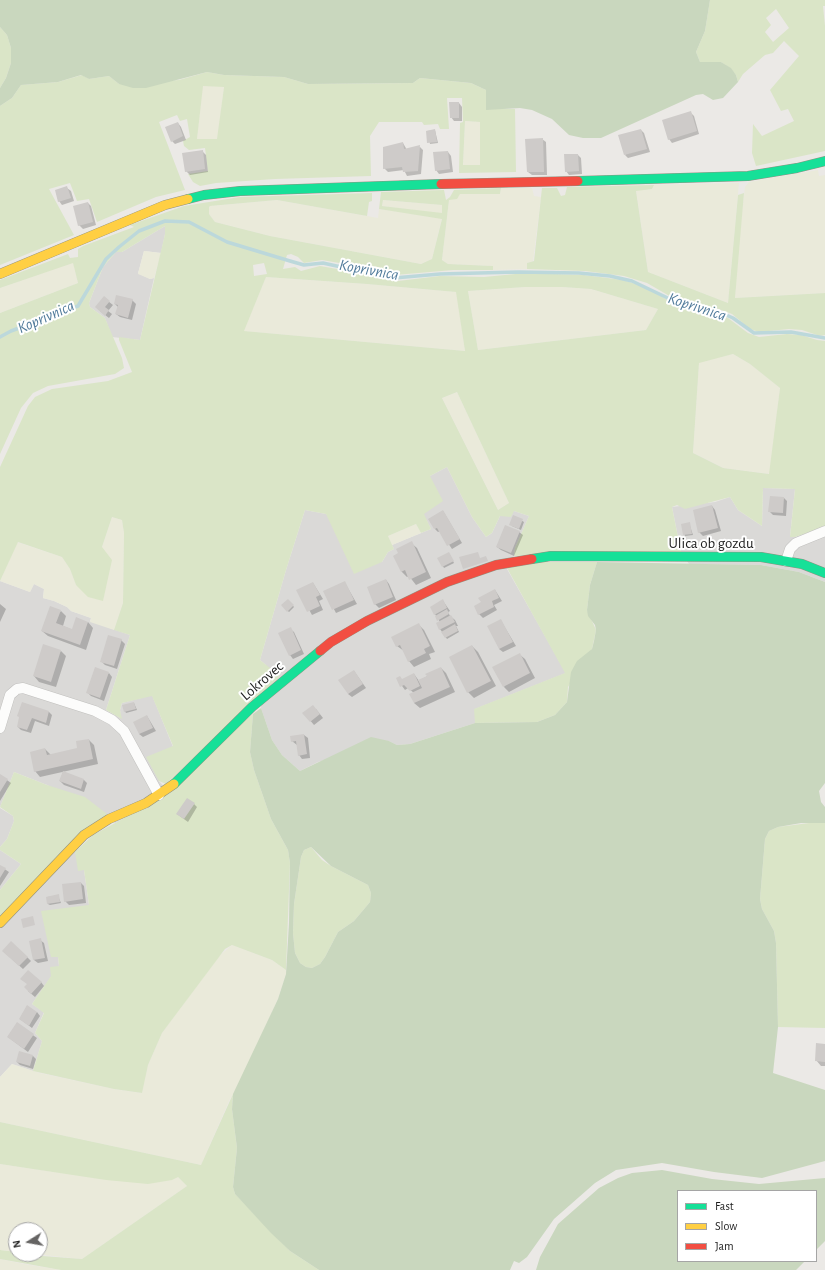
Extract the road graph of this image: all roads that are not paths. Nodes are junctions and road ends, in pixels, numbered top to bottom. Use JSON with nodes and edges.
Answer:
{"nodes":[{"id":1,"x":825,"y":161,"type":"edge"},
{"id":2,"x":0,"y":274,"type":"edge"},
{"id":3,"x":825,"y":531,"type":"edge"},
{"id":4,"x":594,"y":556,"type":"joint"},
{"id":5,"x":786,"y":561,"type":"junction"},
{"id":6,"x":825,"y":573,"type":"edge"},
{"id":7,"x":0,"y":728,"type":"edge"},
{"id":8,"x":159,"y":795,"type":"junction"},
{"id":9,"x":0,"y":923,"type":"edge"}],
"edges":[{"from":1,"to":2,"type":"street"},
{"from":3,"to":5,"type":"street"},
{"from":4,"to":5,"type":"street","name":"Ulica ob gozdu"},
{"from":4,"to":8,"type":"street","name":"Lokrovec"},
{"from":5,"to":6,"type":"street","name":"Ulica ob gozdu"},
{"from":7,"to":8,"type":"street"},
{"from":8,"to":9,"type":"street","name":"Lokrovec"}]}
